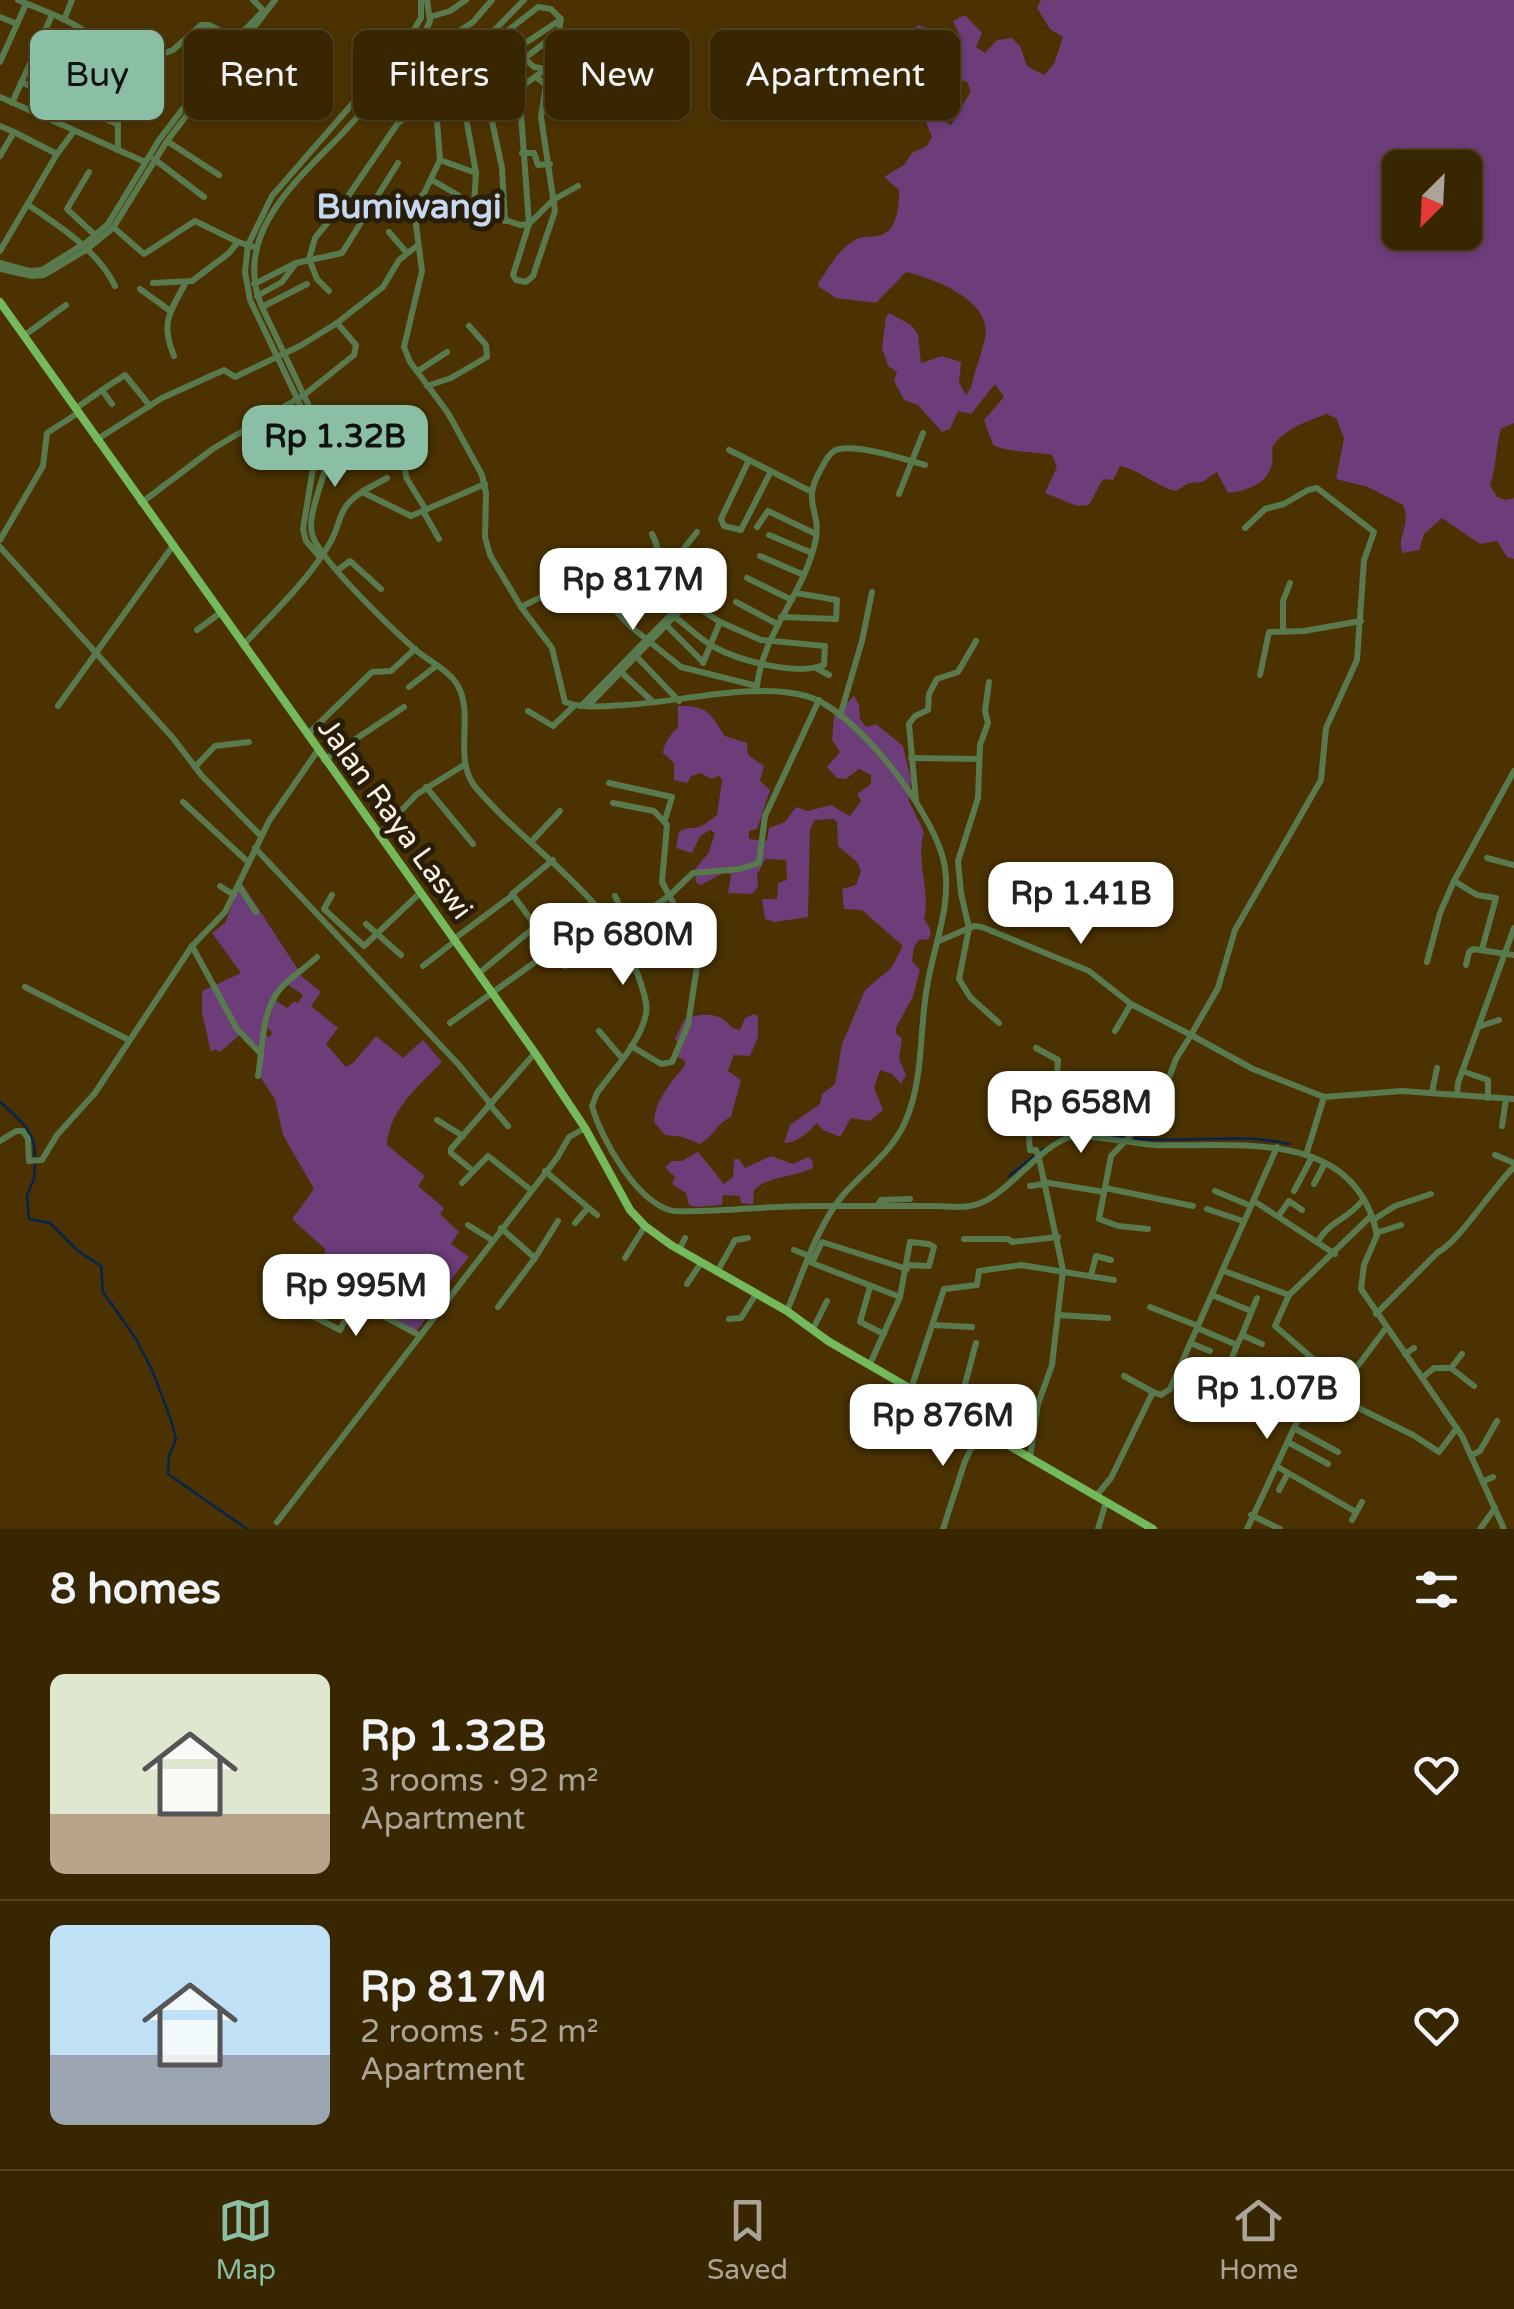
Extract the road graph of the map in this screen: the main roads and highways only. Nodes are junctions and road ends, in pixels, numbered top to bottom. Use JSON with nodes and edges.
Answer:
{"nodes":[{"id":1,"x":0,"y":302,"type":"edge"},
{"id":2,"x":1154,"y":1529,"type":"edge"}],
"edges":[{"from":1,"to":2,"type":"main road","name":"Jalan Raya Laswi"}]}
